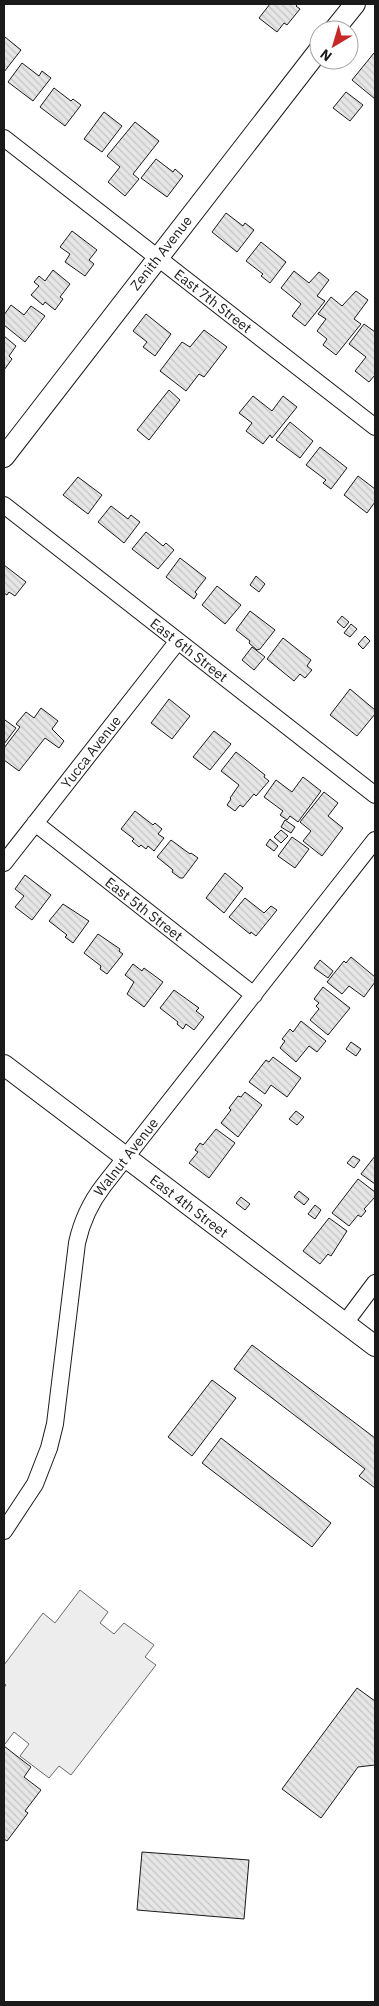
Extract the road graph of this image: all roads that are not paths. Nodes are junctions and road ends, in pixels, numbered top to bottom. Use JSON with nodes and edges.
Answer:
{"nodes":[{"id":1,"x":355,"y":4,"type":"edge"},
{"id":2,"x":342,"y":20,"type":"edge"},
{"id":3,"x":309,"y":63,"type":"edge"},
{"id":4,"x":4,"y":138,"type":"edge"},
{"id":5,"x":158,"y":257,"type":"junction"},
{"id":6,"x":375,"y":427,"type":"edge"},
{"id":7,"x":4,"y":457,"type":"edge"},
{"id":8,"x":4,"y":505,"type":"edge"},
{"id":9,"x":178,"y":641,"type":"junction"},
{"id":10,"x":375,"y":795,"type":"edge"},
{"id":11,"x":35,"y":823,"type":"junction"},
{"id":12,"x":375,"y":840,"type":"edge"},
{"id":13,"x":4,"y":863,"type":"edge"},
{"id":14,"x":254,"y":995,"type":"junction"},
{"id":15,"x":4,"y":1065,"type":"edge"},
{"id":16,"x":125,"y":1157,"type":"junction"},
{"id":17,"x":375,"y":1283,"type":"edge"},
{"id":18,"x":345,"y":1323,"type":"junction"},
{"id":19,"x":375,"y":1346,"type":"edge"},
{"id":20,"x":4,"y":1531,"type":"edge"}],
"edges":[{"from":1,"to":2,"type":"street"},
{"from":3,"to":5,"type":"street","name":"Zenith Avenue"},
{"from":4,"to":5,"type":"street","name":"East 7th Street"},
{"from":5,"to":6,"type":"street","name":"East 7th Street"},
{"from":5,"to":7,"type":"street","name":"Zenith Avenue"},
{"from":8,"to":9,"type":"street","name":"East 6th Street"},
{"from":9,"to":10,"type":"street","name":"East 6th Street"},
{"from":9,"to":11,"type":"street","name":"Yucca Avenue"},
{"from":11,"to":13,"type":"street","name":"Yucca Avenue"},
{"from":11,"to":14,"type":"street","name":"East 5th Street"},
{"from":12,"to":14,"type":"street","name":"Walnut Avenue"},
{"from":14,"to":16,"type":"street","name":"Walnut Avenue"},
{"from":15,"to":16,"type":"street","name":"East 4th Street"},
{"from":16,"to":18,"type":"street","name":"East 4th Street"},
{"from":16,"to":20,"type":"street","name":"Walnut Avenue"},
{"from":17,"to":18,"type":"street"},
{"from":18,"to":19,"type":"street","name":"East 4th Street"}]}
